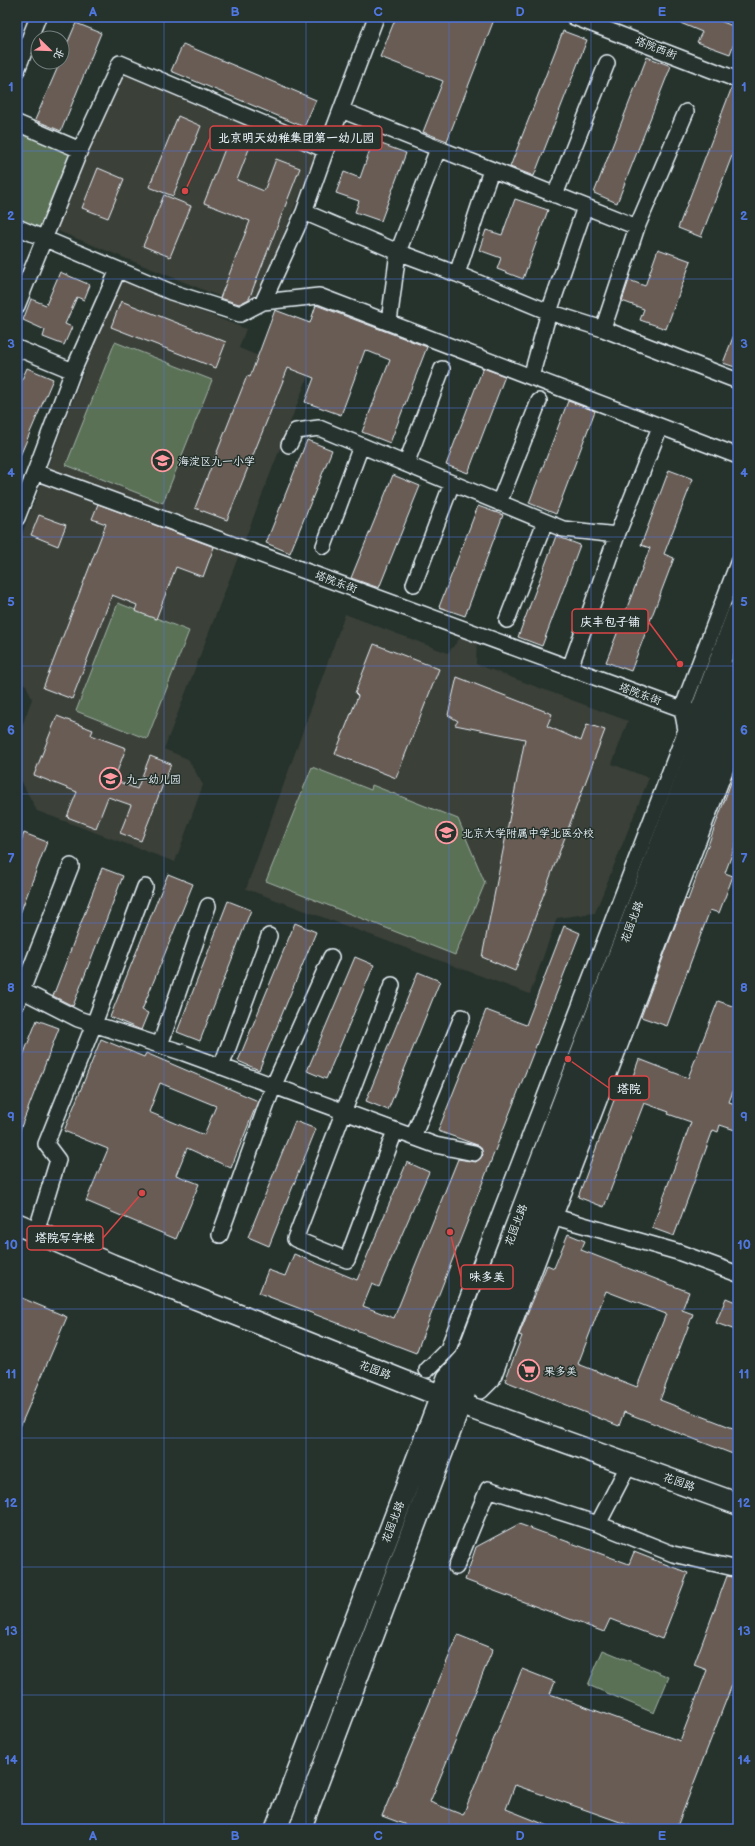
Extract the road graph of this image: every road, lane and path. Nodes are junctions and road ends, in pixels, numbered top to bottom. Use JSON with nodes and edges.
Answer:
{"nodes":[{"id":1,"x":38,"y":17,"type":"edge"},
{"id":2,"x":376,"y":17,"type":"edge"},
{"id":3,"x":574,"y":17,"type":"edge"},
{"id":4,"x":607,"y":63,"type":"dead end"},
{"id":5,"x":17,"y":70,"type":"edge"},
{"id":6,"x":738,"y":80,"type":"edge"},
{"id":7,"x":341,"y":110,"type":"junction"},
{"id":8,"x":686,"y":112,"type":"dead end"},
{"id":9,"x":17,"y":123,"type":"edge"},
{"id":10,"x":438,"y":149,"type":"junction"},
{"id":11,"x":80,"y":150,"type":"junction"},
{"id":12,"x":326,"y":150,"type":"junction"},
{"id":13,"x":491,"y":170,"type":"junction"},
{"id":14,"x":555,"y":196,"type":"junction"},
{"id":15,"x":585,"y":207,"type":"junction"},
{"id":16,"x":304,"y":212,"type":"junction"},
{"id":17,"x":17,"y":227,"type":"edge"},
{"id":18,"x":637,"y":227,"type":"junction"},
{"id":19,"x":46,"y":239,"type":"junction"},
{"id":20,"x":398,"y":252,"type":"junction"},
{"id":21,"x":118,"y":270,"type":"junction"},
{"id":22,"x":457,"y":274,"type":"junction"},
{"id":23,"x":263,"y":302,"type":"junction"},
{"id":24,"x":17,"y":306,"type":"edge"},
{"id":25,"x":549,"y":312,"type":"junction"},
{"id":26,"x":389,"y":322,"type":"junction"},
{"id":27,"x":602,"y":329,"type":"junction"},
{"id":28,"x":17,"y":348,"type":"edge"},
{"id":29,"x":442,"y":369,"type":"dead end"},
{"id":30,"x":73,"y":371,"type":"junction"},
{"id":31,"x":531,"y":377,"type":"junction"},
{"id":32,"x":738,"y":381,"type":"edge"},
{"id":33,"x":539,"y":401,"type":"dead end"},
{"id":34,"x":660,"y":427,"type":"junction"},
{"id":35,"x":289,"y":445,"type":"dead end"},
{"id":36,"x":361,"y":446,"type":"junction"},
{"id":37,"x":738,"y":456,"type":"edge"},
{"id":38,"x":406,"y":464,"type":"junction"},
{"id":39,"x":35,"y":472,"type":"junction"},
{"id":40,"x":452,"y":484,"type":"junction"},
{"id":41,"x":499,"y":503,"type":"junction"},
{"id":42,"x":17,"y":518,"type":"edge"},
{"id":43,"x":545,"y":522,"type":"junction"},
{"id":44,"x":617,"y":534,"type":"junction"},
{"id":45,"x":324,"y":546,"type":"dead end"},
{"id":46,"x":738,"y":563,"type":"edge"},
{"id":47,"x":414,"y":584,"type":"dead end"},
{"id":48,"x":738,"y":613,"type":"edge"},
{"id":49,"x":507,"y":620,"type":"dead end"},
{"id":50,"x":570,"y":668,"type":"junction"},
{"id":51,"x":738,"y":670,"type":"edge"},
{"id":52,"x":738,"y":707,"type":"edge"},
{"id":53,"x":714,"y":718,"type":"edge"},
{"id":54,"x":71,"y":866,"type":"dead end"},
{"id":55,"x":145,"y":886,"type":"dead end"},
{"id":56,"x":208,"y":906,"type":"dead end"},
{"id":57,"x":269,"y":936,"type":"dead end"},
{"id":58,"x":331,"y":956,"type":"dead end"},
{"id":59,"x":392,"y":986,"type":"dead end"},
{"id":60,"x":19,"y":994,"type":"edge"},
{"id":61,"x":462,"y":1017,"type":"dead end"},
{"id":62,"x":94,"y":1024,"type":"junction"},
{"id":63,"x":160,"y":1045,"type":"junction"},
{"id":64,"x":221,"y":1067,"type":"junction"},
{"id":65,"x":273,"y":1087,"type":"junction"},
{"id":66,"x":343,"y":1112,"type":"junction"},
{"id":67,"x":395,"y":1131,"type":"junction"},
{"id":68,"x":413,"y":1137,"type":"junction"},
{"id":69,"x":474,"y":1153,"type":"dead end"},
{"id":70,"x":549,"y":1212,"type":"junction"},
{"id":71,"x":17,"y":1224,"type":"edge"},
{"id":72,"x":36,"y":1232,"type":"junction"},
{"id":73,"x":220,"y":1235,"type":"dead end"},
{"id":74,"x":738,"y":1274,"type":"edge"},
{"id":75,"x":427,"y":1370,"type":"dead end"},
{"id":76,"x":481,"y":1391,"type":"dead end"},
{"id":77,"x":441,"y":1396,"type":"junction"},
{"id":78,"x":461,"y":1404,"type":"junction"},
{"id":79,"x":629,"y":1464,"type":"junction"},
{"id":80,"x":738,"y":1504,"type":"edge"},
{"id":81,"x":598,"y":1524,"type":"junction"},
{"id":82,"x":456,"y":1567,"type":"dead end"},
{"id":83,"x":738,"y":1569,"type":"edge"},
{"id":84,"x":276,"y":1829,"type":"edge"},
{"id":85,"x":300,"y":1829,"type":"edge"}],
"edges":[{"from":1,"to":5,"type":"street"},
{"from":2,"to":7,"type":"street"},
{"from":3,"to":6,"type":"street","name":"塔院西街"},
{"from":4,"to":14,"type":"street"},
{"from":7,"to":10,"type":"street"},
{"from":7,"to":12,"type":"street"},
{"from":8,"to":18,"type":"street"},
{"from":9,"to":11,"type":"street"},
{"from":10,"to":13,"type":"street"},
{"from":10,"to":20,"type":"street"},
{"from":11,"to":12,"type":"street"},
{"from":11,"to":19,"type":"street"},
{"from":12,"to":16,"type":"street"},
{"from":13,"to":14,"type":"street"},
{"from":13,"to":22,"type":"street"},
{"from":14,"to":15,"type":"street"},
{"from":15,"to":18,"type":"street"},
{"from":15,"to":25,"type":"street"},
{"from":16,"to":20,"type":"street"},
{"from":16,"to":23,"type":"street"},
{"from":17,"to":19,"type":"street"},
{"from":18,"to":27,"type":"street"},
{"from":19,"to":21,"type":"street"},
{"from":19,"to":24,"type":"street"},
{"from":20,"to":22,"type":"street"},
{"from":20,"to":26,"type":"street"},
{"from":21,"to":23,"type":"street"},
{"from":21,"to":30,"type":"street"},
{"from":22,"to":25,"type":"street"},
{"from":23,"to":26,"type":"street"},
{"from":25,"to":27,"type":"street"},
{"from":25,"to":31,"type":"street"},
{"from":26,"to":31,"type":"street"},
{"from":27,"to":32,"type":"street"},
{"from":28,"to":30,"type":"street"},
{"from":29,"to":38,"type":"street"},
{"from":30,"to":39,"type":"street"},
{"from":31,"to":34,"type":"street"},
{"from":33,"to":41,"type":"street"},
{"from":34,"to":37,"type":"street"},
{"from":34,"to":44,"type":"street"},
{"from":35,"to":36,"type":"street"},
{"from":36,"to":38,"type":"street"},
{"from":36,"to":45,"type":"street"},
{"from":38,"to":40,"type":"street"},
{"from":39,"to":42,"type":"street"},
{"from":39,"to":50,"type":"street","name":"塔院东街"},
{"from":40,"to":41,"type":"street"},
{"from":40,"to":47,"type":"street"},
{"from":41,"to":43,"type":"street"},
{"from":43,"to":44,"type":"street"},
{"from":43,"to":49,"type":"street"},
{"from":44,"to":50,"type":"street"},
{"from":46,"to":53,"type":"street"},
{"from":48,"to":53,"type":"street","name":"花园北路"},
{"from":50,"to":53,"type":"street","name":"塔院东街"},
{"from":51,"to":53,"type":"street"},
{"from":52,"to":53,"type":"street"},
{"from":53,"to":70,"type":"street","name":"花园北路"},
{"from":53,"to":75,"type":"street"},
{"from":53,"to":77,"type":"street","name":"花园北路"},
{"from":54,"to":60,"type":"street"},
{"from":55,"to":62,"type":"street"},
{"from":56,"to":63,"type":"street"},
{"from":57,"to":64,"type":"street"},
{"from":58,"to":65,"type":"street"},
{"from":59,"to":66,"type":"street"},
{"from":60,"to":62,"type":"street"},
{"from":61,"to":68,"type":"street"},
{"from":62,"to":63,"type":"street"},
{"from":62,"to":72,"type":"street"},
{"from":63,"to":64,"type":"street"},
{"from":64,"to":65,"type":"street"},
{"from":65,"to":66,"type":"street"},
{"from":65,"to":73,"type":"street"},
{"from":66,"to":67,"type":"street"},
{"from":66,"to":67,"type":"street"},
{"from":67,"to":68,"type":"street"},
{"from":68,"to":69,"type":"street"},
{"from":70,"to":74,"type":"street"},
{"from":70,"to":76,"type":"street"},
{"from":70,"to":78,"type":"street","name":"花园北路"},
{"from":71,"to":72,"type":"street","name":"花园路"},
{"from":72,"to":77,"type":"street","name":"花园路"},
{"from":77,"to":78,"type":"street","name":"花园路"},
{"from":77,"to":84,"type":"street","name":"花园北路"},
{"from":78,"to":79,"type":"street","name":"花园路"},
{"from":78,"to":85,"type":"street","name":"花园北路"},
{"from":79,"to":80,"type":"street","name":"花园路"},
{"from":79,"to":81,"type":"street"},
{"from":81,"to":82,"type":"street"},
{"from":81,"to":83,"type":"street"}]}
